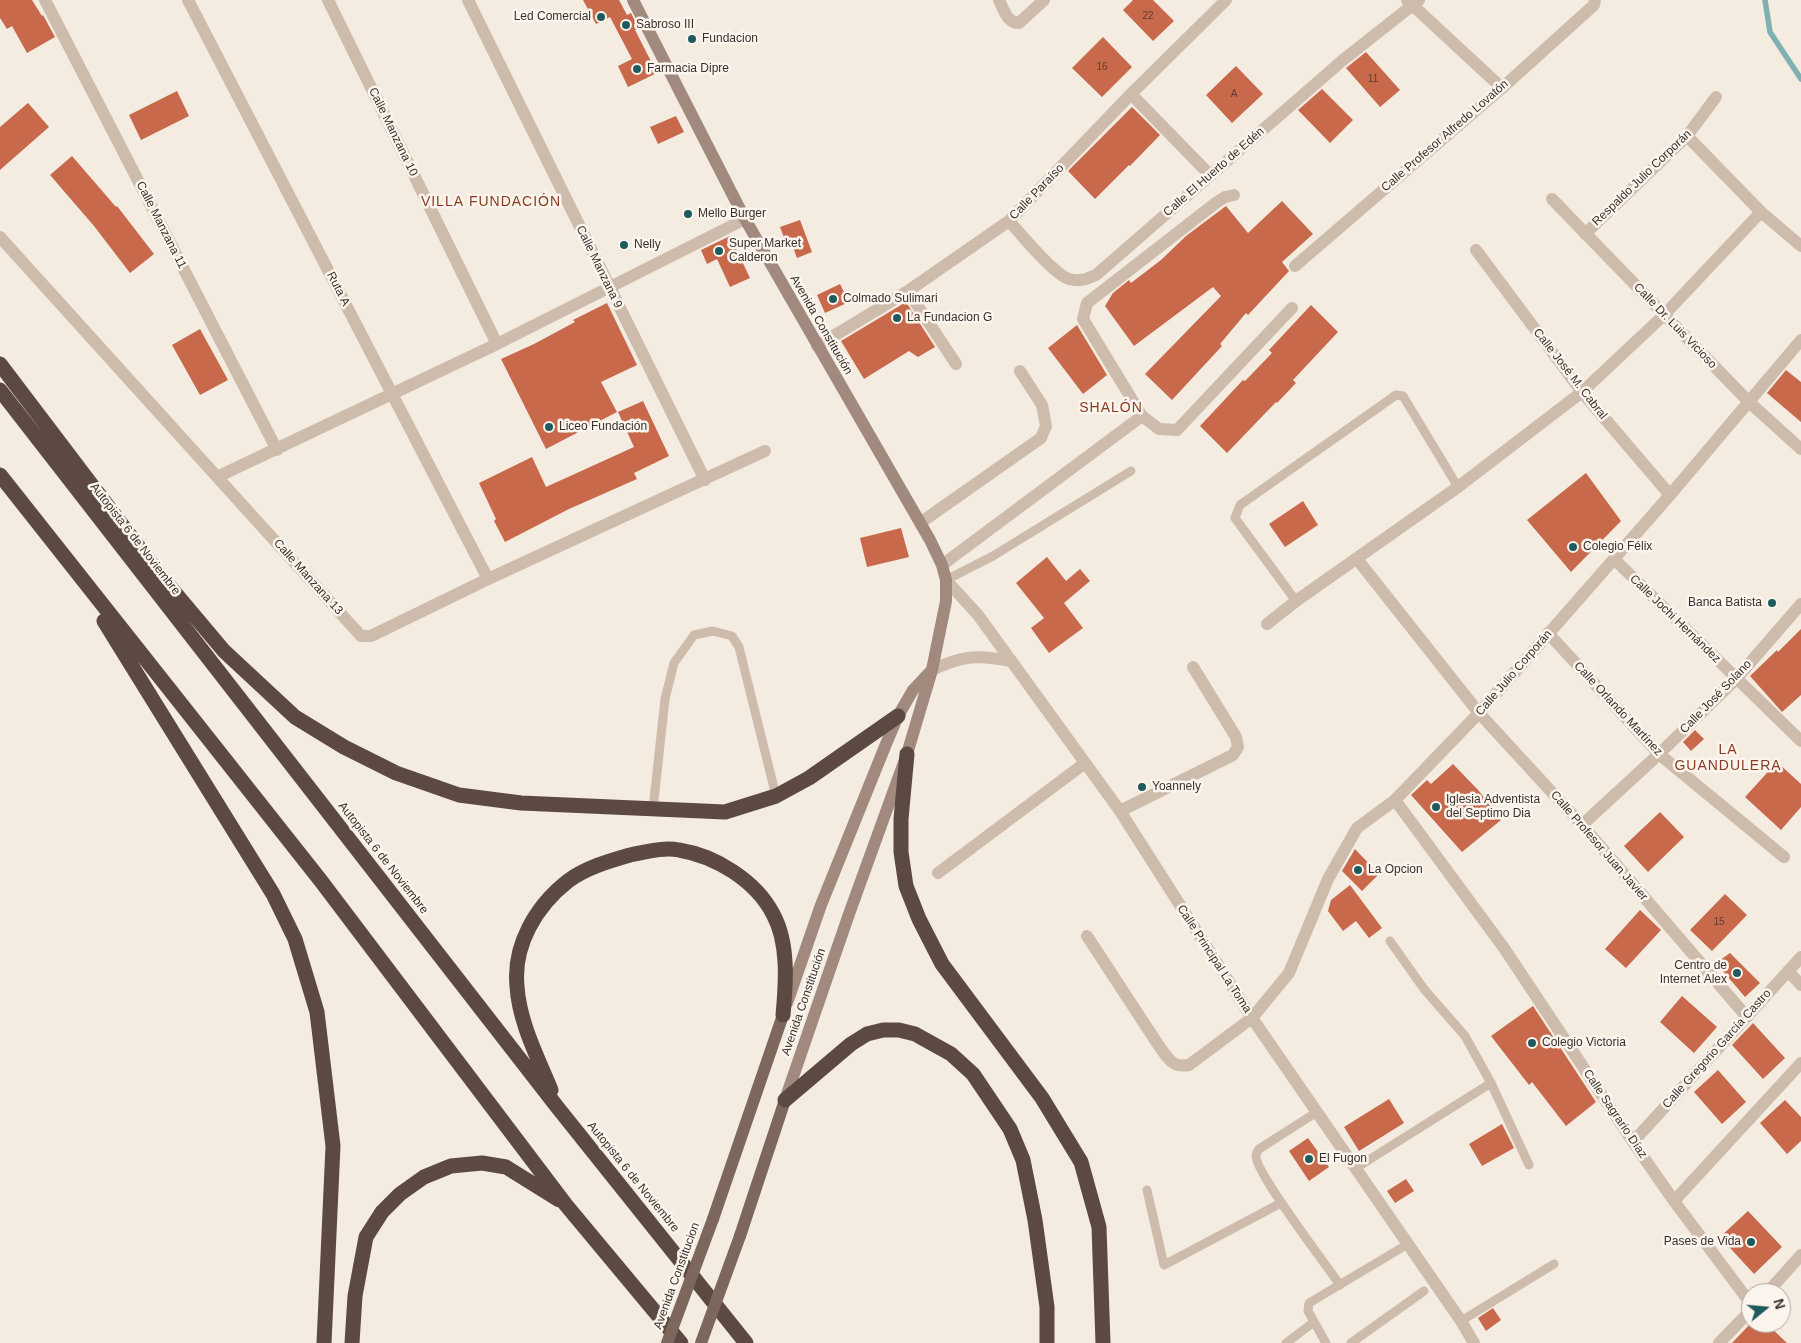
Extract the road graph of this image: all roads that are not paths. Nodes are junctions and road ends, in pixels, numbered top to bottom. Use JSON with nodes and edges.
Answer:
{"nodes":[{"id":1,"x":45,"y":0,"type":"edge"},
{"id":2,"x":188,"y":0,"type":"edge"},
{"id":3,"x":328,"y":0,"type":"edge"},
{"id":4,"x":468,"y":0,"type":"edge"},
{"id":5,"x":633,"y":0,"type":"edge"},
{"id":6,"x":999,"y":0,"type":"edge"},
{"id":7,"x":1044,"y":0,"type":"edge"},
{"id":8,"x":1226,"y":0,"type":"edge"},
{"id":9,"x":1413,"y":2,"type":"edge"},
{"id":10,"x":1594,"y":2,"type":"edge"},
{"id":11,"x":1502,"y":88,"type":"junction"},
{"id":12,"x":1132,"y":94,"type":"junction"},
{"id":13,"x":1716,"y":97,"type":"dead end"},
{"id":14,"x":1688,"y":136,"type":"junction"},
{"id":15,"x":1210,"y":175,"type":"junction"},
{"id":16,"x":1234,"y":195,"type":"dead end"},
{"id":17,"x":1552,"y":199,"type":"dead end"},
{"id":18,"x":1761,"y":212,"type":"junction"},
{"id":19,"x":745,"y":219,"type":"junction"},
{"id":20,"x":1009,"y":221,"type":"junction"},
{"id":21,"x":1585,"y":234,"type":"junction"},
{"id":22,"x":0,"y":237,"type":"edge"},
{"id":23,"x":1801,"y":246,"type":"edge"},
{"id":24,"x":1476,"y":250,"type":"dead end"},
{"id":25,"x":1295,"y":266,"type":"dead end"},
{"id":26,"x":610,"y":288,"type":"junction"},
{"id":27,"x":908,"y":291,"type":"junction"},
{"id":28,"x":1292,"y":308,"type":"dead end"},
{"id":29,"x":1664,"y":316,"type":"junction"},
{"id":30,"x":1801,"y":340,"type":"edge"},
{"id":31,"x":498,"y":344,"type":"junction"},
{"id":32,"x":817,"y":346,"type":"junction"},
{"id":33,"x":0,"y":364,"type":"edge"},
{"id":34,"x":956,"y":364,"type":"dead end"},
{"id":35,"x":1020,"y":371,"type":"dead end"},
{"id":36,"x":0,"y":390,"type":"edge"},
{"id":37,"x":1582,"y":392,"type":"junction"},
{"id":38,"x":392,"y":394,"type":"junction"},
{"id":39,"x":1749,"y":402,"type":"junction"},
{"id":40,"x":1142,"y":416,"type":"junction"},
{"id":41,"x":1801,"y":449,"type":"edge"},
{"id":42,"x":277,"y":450,"type":"junction"},
{"id":43,"x":765,"y":452,"type":"dead end"},
{"id":44,"x":1131,"y":471,"type":"dead end"},
{"id":45,"x":0,"y":475,"type":"edge"},
{"id":46,"x":217,"y":477,"type":"junction"},
{"id":47,"x":705,"y":480,"type":"junction"},
{"id":48,"x":1458,"y":487,"type":"junction"},
{"id":49,"x":1670,"y":495,"type":"junction"},
{"id":50,"x":920,"y":523,"type":"junction"},
{"id":51,"x":1357,"y":559,"type":"junction"},
{"id":52,"x":1614,"y":559,"type":"junction"},
{"id":53,"x":67,"y":562,"type":"junction"},
{"id":54,"x":942,"y":565,"type":"junction"},
{"id":55,"x":488,"y":579,"type":"junction"},
{"id":56,"x":946,"y":580,"type":"junction"},
{"id":57,"x":1296,"y":601,"type":"junction"},
{"id":58,"x":1801,"y":604,"type":"edge"},
{"id":59,"x":1267,"y":624,"type":"dead end"},
{"id":60,"x":1548,"y":634,"type":"junction"},
{"id":61,"x":1010,"y":661,"type":"junction"},
{"id":62,"x":1194,"y":667,"type":"dead end"},
{"id":63,"x":932,"y":670,"type":"junction"},
{"id":64,"x":1736,"y":679,"type":"junction"},
{"id":65,"x":1479,"y":713,"type":"junction"},
{"id":66,"x":898,"y":716,"type":"junction"},
{"id":67,"x":1801,"y":741,"type":"edge"},
{"id":68,"x":907,"y":754,"type":"junction"},
{"id":69,"x":1659,"y":754,"type":"junction"},
{"id":70,"x":1085,"y":763,"type":"junction"},
{"id":71,"x":776,"y":796,"type":"junction"},
{"id":72,"x":1395,"y":800,"type":"junction"},
{"id":73,"x":653,"y":809,"type":"junction"},
{"id":74,"x":1120,"y":811,"type":"junction"},
{"id":75,"x":1582,"y":825,"type":"junction"},
{"id":76,"x":1784,"y":857,"type":"dead end"},
{"id":77,"x":938,"y":873,"type":"dead end"},
{"id":78,"x":1087,"y":936,"type":"dead end"},
{"id":79,"x":1390,"y":940,"type":"dead end"},
{"id":80,"x":1801,"y":957,"type":"edge"},
{"id":81,"x":1788,"y":971,"type":"junction"},
{"id":82,"x":1801,"y":985,"type":"edge"},
{"id":83,"x":783,"y":1015,"type":"junction"},
{"id":84,"x":1747,"y":1017,"type":"junction"},
{"id":85,"x":1252,"y":1018,"type":"junction"},
{"id":86,"x":1801,"y":1063,"type":"edge"},
{"id":87,"x":1491,"y":1083,"type":"junction"},
{"id":88,"x":785,"y":1100,"type":"junction"},
{"id":89,"x":558,"y":1108,"type":"junction"},
{"id":90,"x":1317,"y":1112,"type":"junction"},
{"id":91,"x":1633,"y":1142,"type":"junction"},
{"id":92,"x":1529,"y":1165,"type":"dead end"},
{"id":93,"x":1356,"y":1168,"type":"junction"},
{"id":94,"x":1147,"y":1190,"type":"dead end"},
{"id":95,"x":1674,"y":1200,"type":"junction"},
{"id":96,"x":1281,"y":1202,"type":"junction"},
{"id":97,"x":566,"y":1205,"type":"junction"},
{"id":98,"x":713,"y":1219,"type":"joint"},
{"id":99,"x":1408,"y":1244,"type":"junction"},
{"id":100,"x":1801,"y":1255,"type":"edge"},
{"id":101,"x":1554,"y":1264,"type":"dead end"},
{"id":102,"x":1776,"y":1283,"type":"edge"},
{"id":103,"x":1340,"y":1285,"type":"junction"},
{"id":104,"x":1741,"y":1290,"type":"edge"},
{"id":105,"x":1424,"y":1291,"type":"dead end"},
{"id":106,"x":1741,"y":1320,"type":"edge"},
{"id":107,"x":1461,"y":1321,"type":"junction"},
{"id":108,"x":1314,"y":1322,"type":"junction"},
{"id":109,"x":324,"y":1343,"type":"edge"},
{"id":110,"x":352,"y":1343,"type":"edge"},
{"id":111,"x":667,"y":1343,"type":"edge"},
{"id":112,"x":680,"y":1343,"type":"edge"},
{"id":113,"x":701,"y":1343,"type":"edge"},
{"id":114,"x":746,"y":1343,"type":"edge"},
{"id":115,"x":1047,"y":1343,"type":"edge"},
{"id":116,"x":1103,"y":1343,"type":"edge"},
{"id":117,"x":1286,"y":1343,"type":"edge"},
{"id":118,"x":1326,"y":1343,"type":"edge"},
{"id":119,"x":1351,"y":1343,"type":"edge"},
{"id":120,"x":1474,"y":1343,"type":"edge"},
{"id":121,"x":1719,"y":1343,"type":"edge"}],
"edges":[{"from":1,"to":42,"type":"street","name":"Calle Manzana 11"},
{"from":2,"to":38,"type":"street","name":"Ruta A"},
{"from":3,"to":31,"type":"street","name":"Calle Manzana 10"},
{"from":4,"to":26,"type":"street","name":"Calle Manzana 9"},
{"from":5,"to":19,"type":"main road","name":"Avenida Constitución"},
{"from":6,"to":7,"type":"street"},
{"from":8,"to":12,"type":"street","name":"Calle Paraíso"},
{"from":9,"to":11,"type":"street"},
{"from":9,"to":15,"type":"street","name":"Calle El Huerto de Edén"},
{"from":10,"to":11,"type":"street","name":"Calle Profesor Alfredo Lovatón"},
{"from":11,"to":25,"type":"street","name":"Calle Profesor Alfredo Lovatón"},
{"from":12,"to":15,"type":"street"},
{"from":12,"to":20,"type":"street","name":"Calle Paraíso"},
{"from":13,"to":14,"type":"street","name":"Respaldo Julio Corporán"},
{"from":14,"to":18,"type":"street"},
{"from":14,"to":21,"type":"street","name":"Respaldo Julio Corporán"},
{"from":15,"to":20,"type":"street","name":"Calle El Huerto de Edén"},
{"from":16,"to":40,"type":"street"},
{"from":17,"to":21,"type":"street","name":"Calle Dr. Luis Vicioso"},
{"from":18,"to":23,"type":"street"},
{"from":18,"to":29,"type":"street"},
{"from":19,"to":26,"type":"street"},
{"from":19,"to":32,"type":"main road","name":"Avenida Constitución"},
{"from":20,"to":27,"type":"street","name":"Calle Paraíso"},
{"from":21,"to":29,"type":"street","name":"Calle Dr. Luis Vicioso"},
{"from":22,"to":46,"type":"street","name":"Calle Manzana 13"},
{"from":24,"to":37,"type":"street","name":"Calle José M. Cabral"},
{"from":26,"to":31,"type":"street"},
{"from":26,"to":47,"type":"street","name":"Calle Manzana 9"},
{"from":27,"to":32,"type":"street","name":"Calle Paraíso"},
{"from":27,"to":34,"type":"street"},
{"from":28,"to":40,"type":"street"},
{"from":29,"to":37,"type":"street"},
{"from":29,"to":39,"type":"street","name":"Calle Dr. Luis Vicioso"},
{"from":30,"to":39,"type":"street","name":"Calle Julio Corporán"},
{"from":31,"to":38,"type":"street"},
{"from":32,"to":50,"type":"main road","name":"Avenida Constitución"},
{"from":33,"to":73,"type":"highway"},
{"from":35,"to":50,"type":"street"},
{"from":36,"to":89,"type":"highway","name":"Autopista 6 de Noviembre"},
{"from":37,"to":48,"type":"street"},
{"from":37,"to":49,"type":"street","name":"Calle José M. Cabral"},
{"from":38,"to":42,"type":"street"},
{"from":38,"to":55,"type":"street","name":"Ruta A"},
{"from":39,"to":41,"type":"street","name":"Calle Dr. Luis Vicioso"},
{"from":39,"to":49,"type":"street","name":"Calle Julio Corporán"},
{"from":40,"to":54,"type":"street"},
{"from":42,"to":46,"type":"street"},
{"from":43,"to":47,"type":"street","name":"Calle Manzana 13"},
{"from":44,"to":56,"type":"lane"},
{"from":45,"to":53,"type":"highway"},
{"from":46,"to":55,"type":"street","name":"Calle Manzana 13"},
{"from":47,"to":55,"type":"street","name":"Calle Manzana 13"},
{"from":48,"to":51,"type":"street"},
{"from":48,"to":57,"type":"lane"},
{"from":49,"to":52,"type":"street","name":"Calle Julio Corporán"},
{"from":50,"to":54,"type":"main road","name":"Avenida Constitución"},
{"from":51,"to":57,"type":"street"},
{"from":51,"to":65,"type":"street","name":"Calle Profesor Juan Javier"},
{"from":52,"to":60,"type":"street","name":"Calle Julio Corporán"},
{"from":52,"to":64,"type":"street","name":"Calle Jochi Hernández"},
{"from":53,"to":97,"type":"highway"},
{"from":53,"to":109,"type":"highway"},
{"from":54,"to":56,"type":"main road","name":"Avenida Constitución"},
{"from":56,"to":61,"type":"street","name":"Calle Principal La Toma"},
{"from":56,"to":63,"type":"main road","name":"Avenida Constitución"},
{"from":57,"to":59,"type":"street"},
{"from":58,"to":64,"type":"street","name":"Calle José Solano"},
{"from":60,"to":65,"type":"street","name":"Calle Julio Corporán"},
{"from":60,"to":69,"type":"street","name":"Calle Orlando Martínez"},
{"from":61,"to":63,"type":"street"},
{"from":61,"to":70,"type":"street","name":"Calle Principal La Toma"},
{"from":62,"to":74,"type":"street"},
{"from":63,"to":66,"type":"main road","name":"Avenida Constitución"},
{"from":63,"to":68,"type":"main road","name":"Avenida Constitución"},
{"from":64,"to":67,"type":"street","name":"Calle Jochi Hernández"},
{"from":64,"to":69,"type":"street","name":"Calle José Solano"},
{"from":65,"to":72,"type":"street","name":"Calle Julio Corporán"},
{"from":65,"to":75,"type":"street","name":"Calle Profesor Juan Javier"},
{"from":66,"to":71,"type":"highway"},
{"from":66,"to":83,"type":"main road","name":"Avenida Constitución"},
{"from":68,"to":88,"type":"main road","name":"Avenida Constitución"},
{"from":68,"to":116,"type":"highway"},
{"from":69,"to":75,"type":"street","name":"Calle José Solano"},
{"from":69,"to":76,"type":"street","name":"Calle Orlando Martínez"},
{"from":70,"to":74,"type":"street","name":"Calle Principal La Toma"},
{"from":70,"to":77,"type":"street"},
{"from":71,"to":73,"type":"highway"},
{"from":71,"to":73,"type":"lane"},
{"from":72,"to":85,"type":"street","name":"Calle Julio Corporán"},
{"from":72,"to":91,"type":"street","name":"Calle Sagrario Díaz"},
{"from":74,"to":85,"type":"street","name":"Calle Principal La Toma"},
{"from":75,"to":84,"type":"street","name":"Calle Profesor Juan Javier"},
{"from":78,"to":85,"type":"street","name":"Calle Julio Corporán"},
{"from":79,"to":87,"type":"lane"},
{"from":80,"to":81,"type":"street","name":"Calle Gregorio García Castro"},
{"from":81,"to":82,"type":"street"},
{"from":81,"to":84,"type":"street","name":"Calle Gregorio García Castro"},
{"from":83,"to":89,"type":"highway"},
{"from":83,"to":98,"type":"main road","name":"Avenida Constitución"},
{"from":84,"to":91,"type":"street","name":"Calle Gregorio García Castro"},
{"from":85,"to":90,"type":"street","name":"Calle Principal La Toma"},
{"from":86,"to":95,"type":"street"},
{"from":87,"to":92,"type":"lane"},
{"from":87,"to":93,"type":"lane"},
{"from":88,"to":113,"type":"main road","name":"Avenida Constitución","bridge":true},
{"from":88,"to":115,"type":"highway"},
{"from":89,"to":114,"type":"highway","name":"Autopista 6 de Noviembre"},
{"from":90,"to":93,"type":"street","name":"Calle Principal La Toma"},
{"from":90,"to":96,"type":"lane"},
{"from":91,"to":95,"type":"street","name":"Calle Sagrario Díaz"},
{"from":93,"to":99,"type":"street","name":"Calle Principal La Toma"},
{"from":94,"to":96,"type":"lane"},
{"from":95,"to":104,"type":"street","name":"Calle Sagrario Díaz"},
{"from":96,"to":103,"type":"lane"},
{"from":97,"to":110,"type":"highway"},
{"from":97,"to":112,"type":"highway"},
{"from":98,"to":111,"type":"main road","name":"Avenida Constitucion","bridge":true},
{"from":99,"to":103,"type":"lane"},
{"from":99,"to":107,"type":"street","name":"Calle Principal La Toma"},
{"from":100,"to":102,"type":"street"},
{"from":101,"to":107,"type":"lane"},
{"from":103,"to":108,"type":"lane"},
{"from":105,"to":119,"type":"lane"},
{"from":106,"to":121,"type":"street"},
{"from":107,"to":120,"type":"street","name":"Calle Principal La Toma"},
{"from":108,"to":117,"type":"lane"},
{"from":108,"to":118,"type":"lane"}]}
